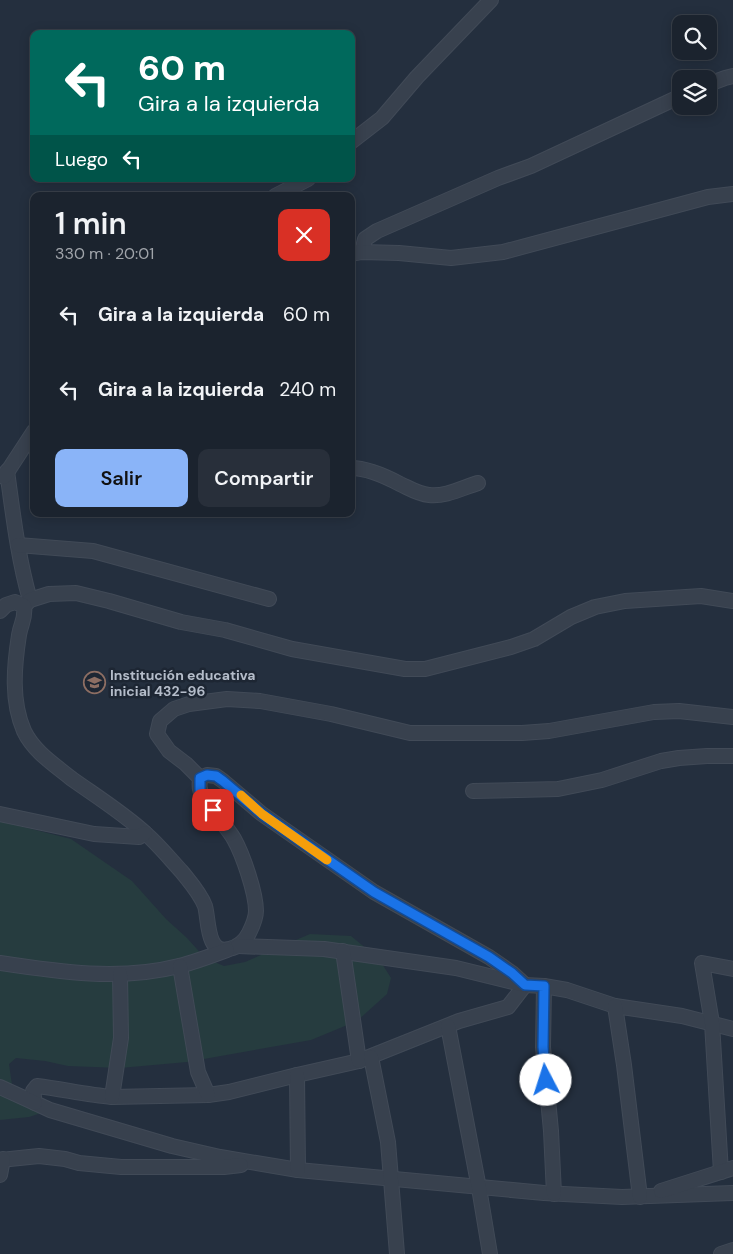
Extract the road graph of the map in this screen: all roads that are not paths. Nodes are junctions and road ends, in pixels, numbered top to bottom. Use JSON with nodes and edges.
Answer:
{"nodes":[{"id":1,"x":491,"y":0,"type":"edge"},
{"id":2,"x":733,"y":76,"type":"edge"},
{"id":3,"x":717,"y":81,"type":"edge"},
{"id":4,"x":672,"y":100,"type":"edge"},
{"id":5,"x":355,"y":139,"type":"edge"},
{"id":6,"x":302,"y":182,"type":"edge"},
{"id":7,"x":283,"y":192,"type":"edge"},
{"id":8,"x":733,"y":194,"type":"edge"},
{"id":9,"x":357,"y":253,"type":"edge"},
{"id":10,"x":30,"y":437,"type":"edge"},
{"id":11,"x":355,"y":469,"type":"edge"},
{"id":12,"x":8,"y":471,"type":"junction"},
{"id":13,"x":478,"y":483,"type":"dead end"},
{"id":14,"x":0,"y":487,"type":"edge"},
{"id":15,"x":18,"y":545,"type":"junction"},
{"id":16,"x":269,"y":599,"type":"dead end"},
{"id":17,"x":733,"y":601,"type":"edge"},
{"id":18,"x":27,"y":603,"type":"junction"},
{"id":19,"x":0,"y":611,"type":"edge"},
{"id":20,"x":733,"y":717,"type":"edge"},
{"id":21,"x":733,"y":756,"type":"edge"},
{"id":22,"x":200,"y":778,"type":"junction"},
{"id":23,"x":473,"y":791,"type":"dead end"},
{"id":24,"x":0,"y":814,"type":"edge"},
{"id":25,"x":145,"y":833,"type":"junction"},
{"id":26,"x":232,"y":948,"type":"junction"},
{"id":27,"x":343,"y":951,"type":"junction"},
{"id":28,"x":0,"y":964,"type":"edge"},
{"id":29,"x":180,"y":966,"type":"junction"},
{"id":30,"x":733,"y":969,"type":"edge"},
{"id":31,"x":120,"y":974,"type":"junction"},
{"id":32,"x":525,"y":985,"type":"junction"},
{"id":33,"x":544,"y":986,"type":"junction"},
{"id":34,"x":615,"y":1006,"type":"junction"},
{"id":35,"x":712,"y":1023,"type":"junction"},
{"id":36,"x":448,"y":1026,"type":"junction"},
{"id":37,"x":733,"y":1029,"type":"edge"},
{"id":38,"x":365,"y":1059,"type":"junction"},
{"id":39,"x":296,"y":1074,"type":"junction"},
{"id":40,"x":0,"y":1087,"type":"edge"},
{"id":41,"x":208,"y":1095,"type":"junction"},
{"id":42,"x":112,"y":1097,"type":"junction"},
{"id":43,"x":35,"y":1102,"type":"junction"},
{"id":44,"x":2,"y":1159,"type":"edge"},
{"id":45,"x":258,"y":1163,"type":"junction"},
{"id":46,"x":298,"y":1170,"type":"junction"},
{"id":47,"x":727,"y":1170,"type":"edge"},
{"id":48,"x":0,"y":1175,"type":"edge"},
{"id":49,"x":391,"y":1180,"type":"junction"},
{"id":50,"x":479,"y":1188,"type":"junction"},
{"id":51,"x":733,"y":1193,"type":"edge"},
{"id":52,"x":554,"y":1194,"type":"junction"},
{"id":53,"x":642,"y":1197,"type":"junction"},
{"id":54,"x":733,"y":1250,"type":"edge"},
{"id":55,"x":397,"y":1254,"type":"edge"},
{"id":56,"x":490,"y":1254,"type":"edge"},
{"id":57,"x":721,"y":1254,"type":"edge"}],
"edges":[{"from":1,"to":5,"type":"street"},
{"from":2,"to":3,"type":"street"},
{"from":4,"to":9,"type":"street"},
{"from":6,"to":7,"type":"street"},
{"from":8,"to":9,"type":"street"},
{"from":10,"to":12,"type":"street"},
{"from":11,"to":13,"type":"street"},
{"from":12,"to":14,"type":"street"},
{"from":12,"to":15,"type":"street"},
{"from":15,"to":16,"type":"street"},
{"from":15,"to":18,"type":"street"},
{"from":17,"to":18,"type":"street"},
{"from":18,"to":19,"type":"street"},
{"from":18,"to":25,"type":"street"},
{"from":20,"to":22,"type":"street"},
{"from":21,"to":23,"type":"street"},
{"from":22,"to":26,"type":"street"},
{"from":22,"to":32,"type":"street"},
{"from":24,"to":25,"type":"street"},
{"from":25,"to":26,"type":"street"},
{"from":26,"to":27,"type":"street"},
{"from":26,"to":29,"type":"street"},
{"from":27,"to":32,"type":"street"},
{"from":27,"to":38,"type":"street"},
{"from":28,"to":31,"type":"street"},
{"from":29,"to":31,"type":"street"},
{"from":29,"to":41,"type":"street"},
{"from":30,"to":35,"type":"street"},
{"from":31,"to":42,"type":"street"},
{"from":32,"to":33,"type":"street"},
{"from":32,"to":36,"type":"street"},
{"from":33,"to":34,"type":"street"},
{"from":33,"to":52,"type":"street"},
{"from":34,"to":35,"type":"street"},
{"from":34,"to":53,"type":"street"},
{"from":35,"to":37,"type":"street"},
{"from":35,"to":47,"type":"street"},
{"from":36,"to":38,"type":"street"},
{"from":36,"to":50,"type":"street"},
{"from":38,"to":39,"type":"street"},
{"from":38,"to":49,"type":"street"},
{"from":39,"to":41,"type":"street"},
{"from":39,"to":46,"type":"street"},
{"from":40,"to":43,"type":"street"},
{"from":41,"to":42,"type":"street"},
{"from":42,"to":43,"type":"street"},
{"from":43,"to":45,"type":"street"},
{"from":44,"to":45,"type":"street"},
{"from":44,"to":48,"type":"street"},
{"from":45,"to":46,"type":"street"},
{"from":46,"to":49,"type":"street"},
{"from":47,"to":53,"type":"street"},
{"from":49,"to":50,"type":"street"},
{"from":49,"to":55,"type":"street"},
{"from":50,"to":52,"type":"street"},
{"from":50,"to":56,"type":"street"},
{"from":51,"to":53,"type":"street"},
{"from":52,"to":53,"type":"street"},
{"from":54,"to":57,"type":"street"}]}
